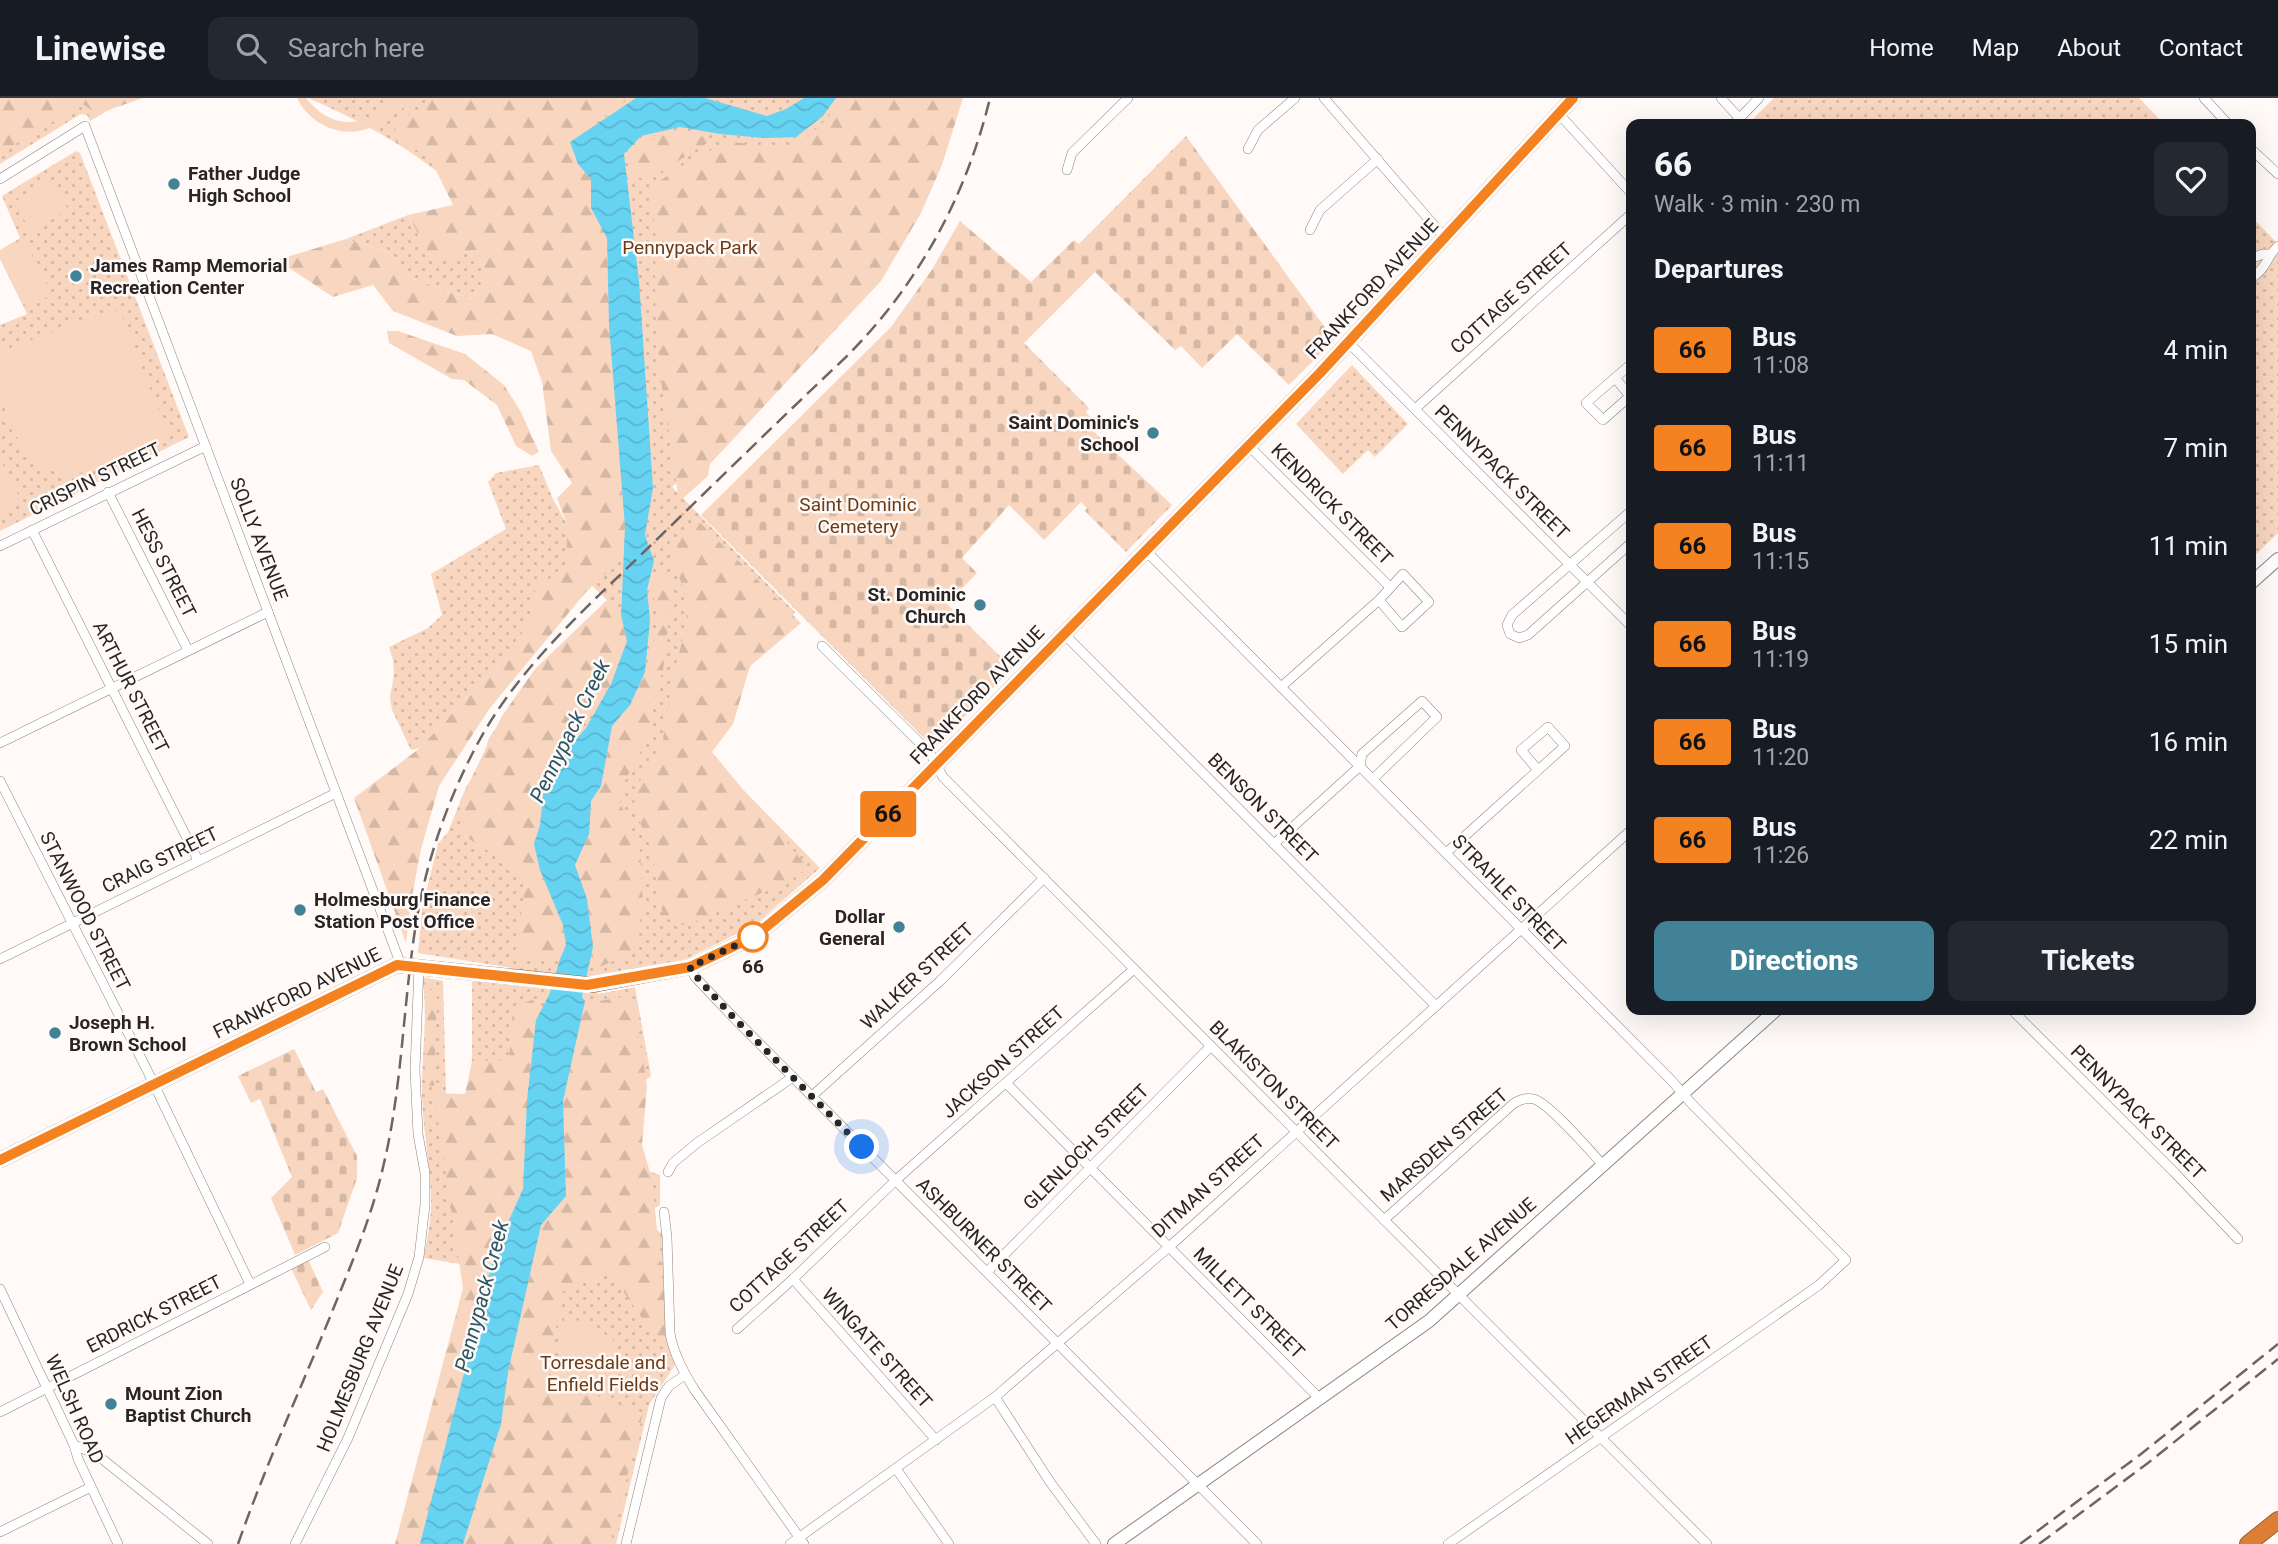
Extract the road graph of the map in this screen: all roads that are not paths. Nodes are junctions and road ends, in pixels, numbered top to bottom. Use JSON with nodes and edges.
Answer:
{"nodes":[{"id":1,"x":1128,"y":98,"type":"edge"},
{"id":2,"x":1295,"y":98,"type":"edge"},
{"id":3,"x":1324,"y":98,"type":"edge"},
{"id":4,"x":1573,"y":98,"type":"edge"},
{"id":5,"x":1721,"y":98,"type":"edge"},
{"id":6,"x":1759,"y":98,"type":"edge"},
{"id":7,"x":2203,"y":98,"type":"edge"},
{"id":8,"x":1559,"y":114,"type":"junction"},
{"id":9,"x":1735,"y":119,"type":"edge"},
{"id":10,"x":1740,"y":119,"type":"edge"},
{"id":11,"x":2223,"y":119,"type":"edge"},
{"id":12,"x":1248,"y":149,"type":"dead end"},
{"id":13,"x":2256,"y":154,"type":"edge"},
{"id":14,"x":1378,"y":159,"type":"junction"},
{"id":15,"x":1067,"y":170,"type":"dead end"},
{"id":16,"x":2278,"y":174,"type":"edge"},
{"id":17,"x":0,"y":179,"type":"edge"},
{"id":18,"x":1626,"y":188,"type":"edge"},
{"id":19,"x":1626,"y":219,"type":"edge"},
{"id":20,"x":1310,"y":229,"type":"dead end"},
{"id":21,"x":1445,"y":238,"type":"junction"},
{"id":22,"x":2278,"y":246,"type":"edge"},
{"id":23,"x":2270,"y":254,"type":"junction"},
{"id":24,"x":2256,"y":257,"type":"edge"},
{"id":25,"x":2256,"y":275,"type":"edge"},
{"id":26,"x":1349,"y":343,"type":"junction"},
{"id":27,"x":1626,"y":369,"type":"edge"},
{"id":28,"x":1615,"y":378,"type":"junction"},
{"id":29,"x":1626,"y":391,"type":"edge"},
{"id":30,"x":1626,"y":400,"type":"edge"},
{"id":31,"x":1415,"y":409,"type":"junction"},
{"id":32,"x":206,"y":446,"type":"junction"},
{"id":33,"x":1249,"y":446,"type":"junction"},
{"id":34,"x":108,"y":492,"type":"junction"},
{"id":35,"x":1626,"y":515,"type":"edge"},
{"id":36,"x":32,"y":530,"type":"junction"},
{"id":37,"x":0,"y":546,"type":"edge"},
{"id":38,"x":1626,"y":547,"type":"edge"},
{"id":39,"x":1146,"y":551,"type":"junction"},
{"id":40,"x":2278,"y":559,"type":"edge"},
{"id":41,"x":1569,"y":564,"type":"junction"},
{"id":42,"x":2256,"y":579,"type":"edge"},
{"id":43,"x":1587,"y":582,"type":"junction"},
{"id":44,"x":1390,"y":587,"type":"junction"},
{"id":45,"x":1379,"y":600,"type":"junction"},
{"id":46,"x":268,"y":612,"type":"junction"},
{"id":47,"x":1626,"y":621,"type":"edge"},
{"id":48,"x":1064,"y":634,"type":"junction"},
{"id":49,"x":822,"y":646,"type":"dead end"},
{"id":50,"x":188,"y":650,"type":"junction"},
{"id":51,"x":1281,"y":687,"type":"junction"},
{"id":52,"x":112,"y":688,"type":"junction"},
{"id":53,"x":0,"y":743,"type":"edge"},
{"id":54,"x":936,"y":765,"type":"junction"},
{"id":55,"x":1360,"y":766,"type":"junction"},
{"id":56,"x":1538,"y":770,"type":"junction"},
{"id":57,"x":1373,"y":779,"type":"junction"},
{"id":58,"x":0,"y":781,"type":"edge"},
{"id":59,"x":336,"y":793,"type":"junction"},
{"id":60,"x":1626,"y":837,"type":"edge"},
{"id":61,"x":1275,"y":844,"type":"junction"},
{"id":62,"x":1446,"y":853,"type":"junction"},
{"id":63,"x":198,"y":860,"type":"junction"},
{"id":64,"x":1044,"y":878,"type":"junction"},
{"id":65,"x":71,"y":923,"type":"junction"},
{"id":66,"x":1521,"y":929,"type":"junction"},
{"id":67,"x":0,"y":959,"type":"edge"},
{"id":68,"x":401,"y":965,"type":"junction"},
{"id":69,"x":419,"y":967,"type":"junction"},
{"id":70,"x":690,"y":967,"type":"junction"},
{"id":71,"x":1134,"y":969,"type":"junction"},
{"id":72,"x":1436,"y":1006,"type":"junction"},
{"id":73,"x":1770,"y":1015,"type":"edge"},
{"id":74,"x":2017,"y":1015,"type":"edge"},
{"id":75,"x":1211,"y":1046,"type":"junction"},
{"id":76,"x":793,"y":1077,"type":"junction"},
{"id":77,"x":1006,"y":1083,"type":"junction"},
{"id":78,"x":154,"y":1085,"type":"junction"},
{"id":79,"x":1682,"y":1094,"type":"junction"},
{"id":80,"x":812,"y":1096,"type":"junction"},
{"id":81,"x":1296,"y":1131,"type":"junction"},
{"id":82,"x":0,"y":1160,"type":"edge"},
{"id":83,"x":1604,"y":1165,"type":"junction"},
{"id":84,"x":1090,"y":1168,"type":"junction"},
{"id":85,"x":668,"y":1172,"type":"dead end"},
{"id":86,"x":896,"y":1180,"type":"junction"},
{"id":87,"x":664,"y":1212,"type":"dead end"},
{"id":88,"x":1384,"y":1220,"type":"junction"},
{"id":89,"x":2238,"y":1239,"type":"dead end"},
{"id":90,"x":325,"y":1247,"type":"dead end"},
{"id":91,"x":1168,"y":1247,"type":"junction"},
{"id":92,"x":1846,"y":1260,"type":"joint"},
{"id":93,"x":987,"y":1272,"type":"junction"},
{"id":94,"x":793,"y":1279,"type":"junction"},
{"id":95,"x":250,"y":1284,"type":"junction"},
{"id":96,"x":0,"y":1289,"type":"edge"},
{"id":97,"x":1459,"y":1294,"type":"junction"},
{"id":98,"x":737,"y":1329,"type":"dead end"},
{"id":99,"x":1056,"y":1343,"type":"junction"},
{"id":100,"x":685,"y":1375,"type":"junction"},
{"id":101,"x":47,"y":1388,"type":"junction"},
{"id":102,"x":995,"y":1397,"type":"junction"},
{"id":103,"x":1320,"y":1399,"type":"junction"},
{"id":104,"x":0,"y":1412,"type":"edge"},
{"id":105,"x":1601,"y":1437,"type":"junction"},
{"id":106,"x":936,"y":1440,"type":"junction"},
{"id":107,"x":74,"y":1445,"type":"junction"},
{"id":108,"x":897,"y":1469,"type":"junction"},
{"id":109,"x":1198,"y":1485,"type":"junction"},
{"id":110,"x":91,"y":1487,"type":"junction"},
{"id":111,"x":2278,"y":1520,"type":"edge"},
{"id":112,"x":0,"y":1532,"type":"edge"},
{"id":113,"x":802,"y":1541,"type":"edge"},
{"id":114,"x":118,"y":1544,"type":"edge"},
{"id":115,"x":208,"y":1544,"type":"edge"},
{"id":116,"x":295,"y":1544,"type":"edge"},
{"id":117,"x":626,"y":1544,"type":"edge"},
{"id":118,"x":790,"y":1544,"type":"edge"},
{"id":119,"x":949,"y":1544,"type":"edge"},
{"id":120,"x":1096,"y":1544,"type":"edge"},
{"id":121,"x":1114,"y":1544,"type":"edge"},
{"id":122,"x":1257,"y":1544,"type":"edge"},
{"id":123,"x":1448,"y":1544,"type":"edge"},
{"id":124,"x":1707,"y":1544,"type":"edge"},
{"id":125,"x":2248,"y":1544,"type":"edge"}],
"edges":[{"from":1,"to":15,"type":"street"},
{"from":2,"to":12,"type":"street"},
{"from":3,"to":14,"type":"street"},
{"from":4,"to":8,"type":"main road","name":"FRANKFORD AVENUE"},
{"from":5,"to":9,"type":"street"},
{"from":6,"to":10,"type":"street"},
{"from":7,"to":11,"type":"street"},
{"from":8,"to":18,"type":"street"},
{"from":8,"to":21,"type":"main road","name":"FRANKFORD AVENUE"},
{"from":13,"to":16,"type":"street"},
{"from":14,"to":20,"type":"street"},
{"from":14,"to":21,"type":"street"},
{"from":17,"to":32,"type":"street","name":"SOLLY AVENUE"},
{"from":19,"to":31,"type":"street","name":"COTTAGE STREET"},
{"from":21,"to":26,"type":"main road","name":"FRANKFORD AVENUE"},
{"from":22,"to":23,"type":"street"},
{"from":23,"to":24,"type":"street"},
{"from":23,"to":25,"type":"street"},
{"from":26,"to":31,"type":"street","name":"PENNYPACK STREET"},
{"from":26,"to":33,"type":"main road","name":"FRANKFORD AVENUE"},
{"from":27,"to":28,"type":"street"},
{"from":28,"to":29,"type":"street"},
{"from":28,"to":30,"type":"street"},
{"from":31,"to":41,"type":"street","name":"PENNYPACK STREET"},
{"from":32,"to":34,"type":"street","name":"CRISPIN STREET"},
{"from":32,"to":46,"type":"street","name":"SOLLY AVENUE"},
{"from":33,"to":39,"type":"main road","name":"FRANKFORD AVENUE"},
{"from":33,"to":44,"type":"street","name":"KENDRICK STREET"},
{"from":34,"to":36,"type":"street","name":"CRISPIN STREET"},
{"from":34,"to":50,"type":"street","name":"HESS STREET"},
{"from":35,"to":41,"type":"street"},
{"from":36,"to":37,"type":"street","name":"CRISPIN STREET"},
{"from":36,"to":52,"type":"street","name":"ARTHUR STREET"},
{"from":38,"to":43,"type":"street"},
{"from":39,"to":48,"type":"main road","name":"FRANKFORD AVENUE"},
{"from":39,"to":51,"type":"street","name":"STRAHLE STREET"},
{"from":40,"to":42,"type":"street"},
{"from":41,"to":43,"type":"street","name":"PENNYPACK STREET"},
{"from":41,"to":43,"type":"street"},
{"from":43,"to":47,"type":"street","name":"PENNYPACK STREET"},
{"from":44,"to":45,"type":"street"},
{"from":44,"to":45,"type":"street"},
{"from":45,"to":51,"type":"street"},
{"from":46,"to":50,"type":"street"},
{"from":46,"to":59,"type":"street","name":"SOLLY AVENUE"},
{"from":48,"to":54,"type":"main road","name":"FRANKFORD AVENUE"},
{"from":48,"to":61,"type":"street","name":"BENSON STREET"},
{"from":49,"to":54,"type":"street","name":"BLAKISTON STREET"},
{"from":50,"to":52,"type":"street"},
{"from":51,"to":55,"type":"street","name":"STRAHLE STREET"},
{"from":52,"to":53,"type":"street"},
{"from":52,"to":63,"type":"street","name":"ARTHUR STREET"},
{"from":54,"to":64,"type":"street","name":"BLAKISTON STREET"},
{"from":54,"to":70,"type":"main road","name":"FRANKFORD AVENUE"},
{"from":55,"to":57,"type":"street","name":"STRAHLE STREET"},
{"from":55,"to":57,"type":"street"},
{"from":55,"to":61,"type":"street"},
{"from":56,"to":56,"type":"street"},
{"from":56,"to":62,"type":"street"},
{"from":57,"to":62,"type":"street","name":"STRAHLE STREET"},
{"from":58,"to":65,"type":"street","name":"STANWOOD STREET"},
{"from":59,"to":63,"type":"street","name":"CRAIG STREET"},
{"from":59,"to":68,"type":"street","name":"SOLLY AVENUE"},
{"from":60,"to":66,"type":"street","name":"DITMAN STREET"},
{"from":61,"to":72,"type":"street","name":"BENSON STREET"},
{"from":62,"to":66,"type":"street","name":"STRAHLE STREET"},
{"from":63,"to":65,"type":"street","name":"CRAIG STREET"},
{"from":64,"to":71,"type":"street","name":"BLAKISTON STREET"},
{"from":64,"to":80,"type":"street","name":"WALKER STREET"},
{"from":65,"to":67,"type":"street","name":"CRAIG STREET"},
{"from":65,"to":78,"type":"street","name":"STANWOOD STREET"},
{"from":66,"to":72,"type":"street","name":"DITMAN STREET"},
{"from":66,"to":79,"type":"street","name":"STRAHLE STREET"},
{"from":68,"to":69,"type":"main road","name":"FRANKFORD AVENUE"},
{"from":68,"to":78,"type":"main road","name":"FRANKFORD AVENUE"},
{"from":69,"to":70,"type":"main road","name":"FRANKFORD AVENUE"},
{"from":69,"to":116,"type":"street","name":"HOLMESBURG AVENUE"},
{"from":70,"to":76,"type":"street","name":"ASHBURNER STREET"},
{"from":71,"to":75,"type":"street","name":"BLAKISTON STREET"},
{"from":71,"to":77,"type":"street","name":"JACKSON STREET"},
{"from":72,"to":81,"type":"street","name":"DITMAN STREET"},
{"from":73,"to":79,"type":"street","name":"TORRESDALE AVENUE"},
{"from":74,"to":89,"type":"street","name":"PENNYPACK STREET"},
{"from":75,"to":81,"type":"street","name":"BLAKISTON STREET"},
{"from":75,"to":84,"type":"street","name":"GLENLOCH STREET"},
{"from":76,"to":80,"type":"street","name":"ASHBURNER STREET"},
{"from":76,"to":85,"type":"street"},
{"from":77,"to":84,"type":"street","name":"MILLETT STREET"},
{"from":77,"to":86,"type":"street","name":"JACKSON STREET"},
{"from":78,"to":82,"type":"main road","name":"FRANKFORD AVENUE"},
{"from":78,"to":95,"type":"street","name":"STANWOOD STREET"},
{"from":79,"to":83,"type":"street","name":"TORRESDALE AVENUE"},
{"from":79,"to":92,"type":"street","name":"STRAHLE STREET"},
{"from":80,"to":86,"type":"street","name":"ASHBURNER STREET"},
{"from":81,"to":88,"type":"street","name":"BLAKISTON STREET"},
{"from":81,"to":91,"type":"street","name":"DITMAN STREET"},
{"from":83,"to":88,"type":"street","name":"MARSDEN STREET"},
{"from":83,"to":97,"type":"street","name":"TORRESDALE AVENUE"},
{"from":84,"to":91,"type":"street","name":"MILLETT STREET"},
{"from":84,"to":93,"type":"street","name":"GLENLOCH STREET"},
{"from":86,"to":93,"type":"street","name":"ASHBURNER STREET"},
{"from":86,"to":94,"type":"street","name":"COTTAGE STREET"},
{"from":87,"to":100,"type":"street"},
{"from":88,"to":97,"type":"street","name":"BLAKISTON STREET"},
{"from":90,"to":95,"type":"street","name":"ERDRICK STREET"},
{"from":91,"to":99,"type":"street","name":"DITMAN STREET"},
{"from":91,"to":103,"type":"street","name":"MILLETT STREET"},
{"from":92,"to":105,"type":"street","name":"HEGERMAN STREET"},
{"from":93,"to":99,"type":"street","name":"ASHBURNER STREET"},
{"from":94,"to":98,"type":"street","name":"COTTAGE STREET"},
{"from":94,"to":106,"type":"street","name":"WINGATE STREET"},
{"from":95,"to":101,"type":"street","name":"ERDRICK STREET"},
{"from":96,"to":101,"type":"street","name":"WELSH ROAD"},
{"from":97,"to":103,"type":"street","name":"TORRESDALE AVENUE"},
{"from":97,"to":105,"type":"street","name":"BLAKISTON STREET"},
{"from":99,"to":102,"type":"street","name":"DITMAN STREET"},
{"from":99,"to":109,"type":"street","name":"ASHBURNER STREET"},
{"from":100,"to":113,"type":"street"},
{"from":100,"to":117,"type":"street"},
{"from":101,"to":104,"type":"street","name":"ERDRICK STREET"},
{"from":101,"to":107,"type":"street","name":"WELSH ROAD"},
{"from":102,"to":106,"type":"street","name":"DITMAN STREET"},
{"from":102,"to":120,"type":"street"},
{"from":103,"to":109,"type":"street","name":"TORRESDALE AVENUE"},
{"from":105,"to":123,"type":"street","name":"HEGERMAN STREET"},
{"from":105,"to":124,"type":"street","name":"BLAKISTON STREET"},
{"from":106,"to":108,"type":"street","name":"DITMAN STREET"},
{"from":107,"to":110,"type":"street","name":"WELSH ROAD"},
{"from":107,"to":115,"type":"street"},
{"from":108,"to":113,"type":"street","name":"DITMAN STREET"},
{"from":108,"to":119,"type":"street"},
{"from":109,"to":121,"type":"street","name":"TORRESDALE AVENUE"},
{"from":109,"to":122,"type":"street","name":"ASHBURNER STREET"},
{"from":110,"to":112,"type":"street"},
{"from":110,"to":114,"type":"street","name":"WELSH ROAD"},
{"from":111,"to":125,"type":"highway"},
{"from":113,"to":118,"type":"street","name":"DITMAN STREET"}]}
